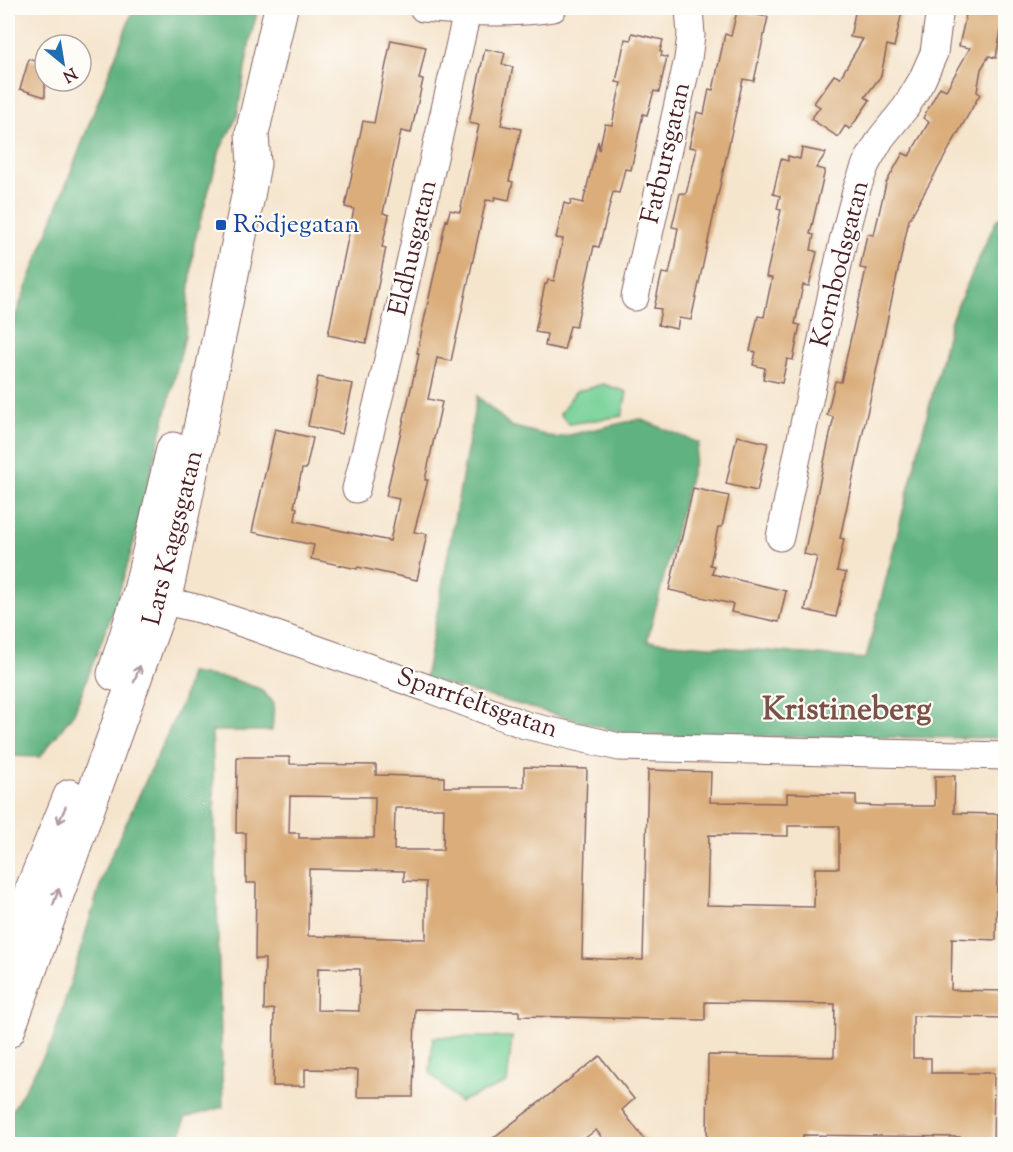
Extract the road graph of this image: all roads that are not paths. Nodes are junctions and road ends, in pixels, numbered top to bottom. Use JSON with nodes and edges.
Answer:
{"nodes":[{"id":1,"x":281,"y":8,"type":"edge"},
{"id":2,"x":423,"y":8,"type":"edge"},
{"id":3,"x":553,"y":8,"type":"edge"},
{"id":4,"x":689,"y":8,"type":"edge"},
{"id":5,"x":940,"y":8,"type":"edge"},
{"id":6,"x":468,"y":10,"type":"edge"},
{"id":7,"x":635,"y":297,"type":"dead end"},
{"id":8,"x":356,"y":489,"type":"dead end"},
{"id":9,"x":780,"y":537,"type":"dead end"},
{"id":10,"x":151,"y":598,"type":"junction"},
{"id":11,"x":1005,"y":756,"type":"edge"},
{"id":12,"x":19,"y":931,"type":"edge"},
{"id":13,"x":8,"y":1031,"type":"edge"}],
"edges":[{"from":1,"to":10,"type":"street","name":"Lars Kaggsgatan"},
{"from":2,"to":6,"type":"street"},
{"from":3,"to":6,"type":"street"},
{"from":4,"to":7,"type":"street","name":"Fatbursgatan"},
{"from":5,"to":9,"type":"street","name":"Kornbodsgatan"},
{"from":6,"to":8,"type":"street","name":"Eldhusgatan"},
{"from":10,"to":11,"type":"street","name":"Sparrfeltsgatan"},
{"from":10,"to":12,"type":"street","name":"Lars Kaggsgatan"},
{"from":12,"to":13,"type":"street","name":"Lars Kaggsgatan"}]}
